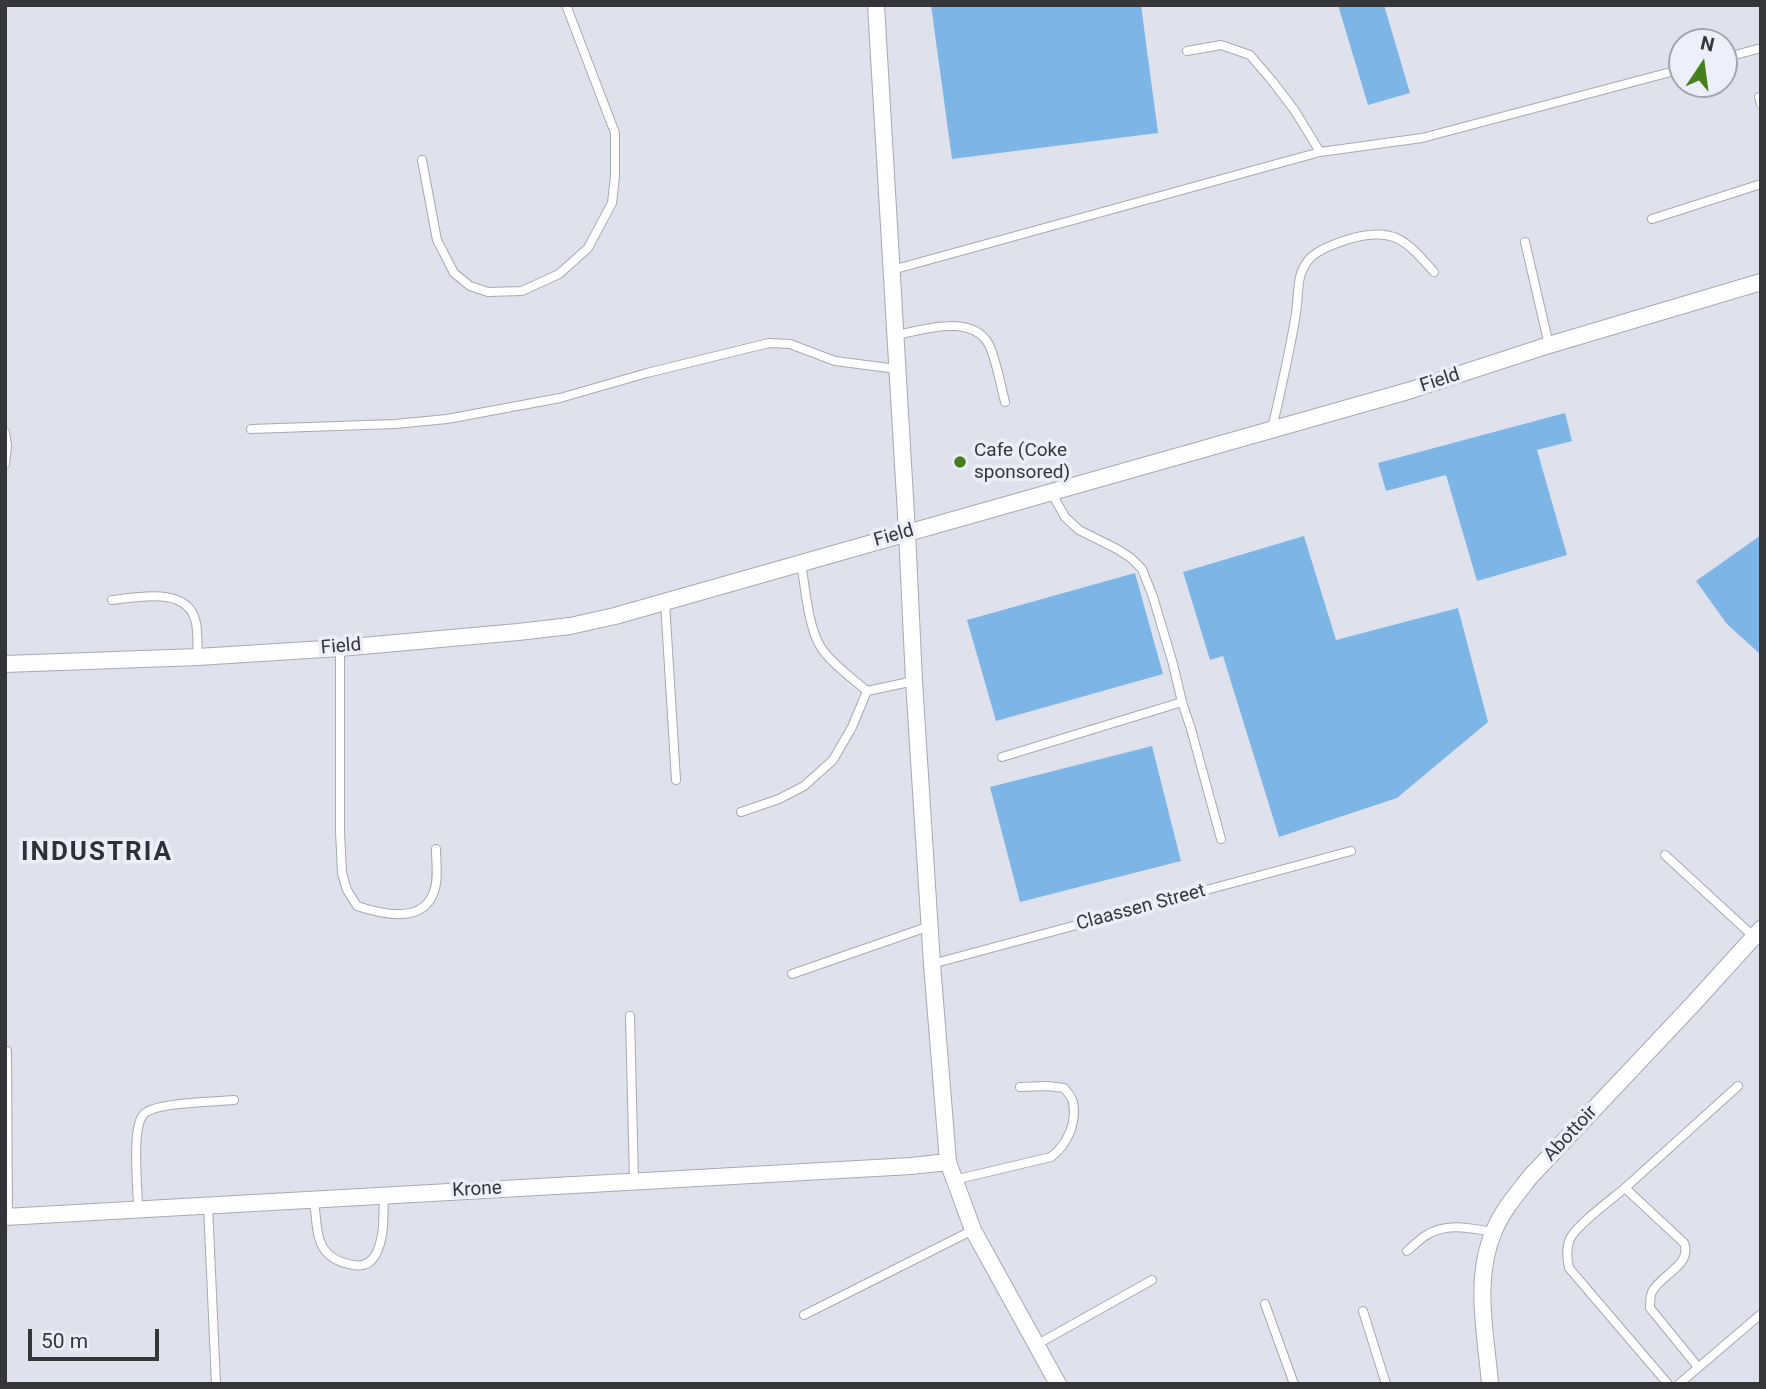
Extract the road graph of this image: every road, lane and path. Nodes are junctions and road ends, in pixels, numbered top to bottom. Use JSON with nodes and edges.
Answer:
{"nodes":[{"id":1,"x":566,"y":5,"type":"edge"},
{"id":2,"x":876,"y":5,"type":"edge"},
{"id":3,"x":1761,"y":48,"type":"edge"},
{"id":4,"x":1187,"y":51,"type":"dead end"},
{"id":5,"x":1738,"y":54,"type":"edge"},
{"id":6,"x":1668,"y":73,"type":"edge"},
{"id":7,"x":1320,"y":152,"type":"junction"},
{"id":8,"x":422,"y":160,"type":"dead end"},
{"id":9,"x":1761,"y":184,"type":"edge"},
{"id":10,"x":1653,"y":219,"type":"dead end"},
{"id":11,"x":1525,"y":242,"type":"dead end"},
{"id":12,"x":892,"y":270,"type":"junction"},
{"id":13,"x":1434,"y":272,"type":"dead end"},
{"id":14,"x":1761,"y":282,"type":"edge"},
{"id":15,"x":896,"y":335,"type":"junction"},
{"id":16,"x":1549,"y":345,"type":"junction"},
{"id":17,"x":897,"y":369,"type":"junction"},
{"id":18,"x":1005,"y":402,"type":"dead end"},
{"id":19,"x":251,"y":429,"type":"dead end"},
{"id":20,"x":1272,"y":429,"type":"junction"},
{"id":21,"x":5,"y":432,"type":"edge"},
{"id":22,"x":6,"y":445,"type":"edge"},
{"id":23,"x":5,"y":464,"type":"edge"},
{"id":24,"x":1051,"y":492,"type":"junction"},
{"id":25,"x":907,"y":532,"type":"junction"},
{"id":26,"x":801,"y":563,"type":"junction"},
{"id":27,"x":112,"y":600,"type":"dead end"},
{"id":28,"x":665,"y":602,"type":"junction"},
{"id":29,"x":340,"y":648,"type":"junction"},
{"id":30,"x":198,"y":657,"type":"junction"},
{"id":31,"x":5,"y":664,"type":"edge"},
{"id":32,"x":914,"y":681,"type":"junction"},
{"id":33,"x":867,"y":691,"type":"junction"},
{"id":34,"x":1182,"y":702,"type":"junction"},
{"id":35,"x":1002,"y":757,"type":"dead end"},
{"id":36,"x":676,"y":780,"type":"dead end"},
{"id":37,"x":741,"y":812,"type":"dead end"},
{"id":38,"x":1221,"y":839,"type":"dead end"},
{"id":39,"x":436,"y":849,"type":"dead end"},
{"id":40,"x":1351,"y":851,"type":"dead end"},
{"id":41,"x":1665,"y":855,"type":"dead end"},
{"id":42,"x":930,"y":926,"type":"junction"},
{"id":43,"x":1757,"y":932,"type":"edge"},
{"id":44,"x":932,"y":964,"type":"junction"},
{"id":45,"x":792,"y":974,"type":"dead end"},
{"id":46,"x":630,"y":1016,"type":"dead end"},
{"id":47,"x":7,"y":1051,"type":"dead end"},
{"id":48,"x":1738,"y":1086,"type":"dead end"},
{"id":49,"x":1020,"y":1087,"type":"dead end"},
{"id":50,"x":234,"y":1100,"type":"dead end"},
{"id":51,"x":948,"y":1161,"type":"junction"},
{"id":52,"x":954,"y":1180,"type":"junction"},
{"id":53,"x":634,"y":1181,"type":"junction"},
{"id":54,"x":1625,"y":1188,"type":"junction"},
{"id":55,"x":384,"y":1195,"type":"junction"},
{"id":56,"x":314,"y":1199,"type":"junction"},
{"id":57,"x":208,"y":1205,"type":"junction"},
{"id":58,"x":138,"y":1209,"type":"junction"},
{"id":59,"x":7,"y":1217,"type":"edge"},
{"id":60,"x":973,"y":1230,"type":"junction"},
{"id":61,"x":1493,"y":1232,"type":"junction"},
{"id":62,"x":1407,"y":1251,"type":"dead end"},
{"id":63,"x":1152,"y":1280,"type":"dead end"},
{"id":64,"x":1265,"y":1304,"type":"dead end"},
{"id":65,"x":1363,"y":1311,"type":"dead end"},
{"id":66,"x":1761,"y":1314,"type":"edge"},
{"id":67,"x":804,"y":1315,"type":"dead end"},
{"id":68,"x":1036,"y":1345,"type":"junction"},
{"id":69,"x":1698,"y":1367,"type":"junction"},
{"id":70,"x":216,"y":1384,"type":"edge"},
{"id":71,"x":1058,"y":1384,"type":"edge"},
{"id":72,"x":1294,"y":1384,"type":"edge"},
{"id":73,"x":1386,"y":1384,"type":"edge"},
{"id":74,"x":1490,"y":1384,"type":"edge"},
{"id":75,"x":1668,"y":1384,"type":"edge"},
{"id":76,"x":1679,"y":1384,"type":"edge"}],
"edges":[{"from":1,"to":8,"type":"lane"},
{"from":2,"to":12,"type":"street"},
{"from":3,"to":5,"type":"lane"},
{"from":4,"to":7,"type":"lane"},
{"from":6,"to":7,"type":"lane"},
{"from":7,"to":12,"type":"lane"},
{"from":9,"to":10,"type":"lane"},
{"from":11,"to":16,"type":"lane"},
{"from":12,"to":15,"type":"street"},
{"from":13,"to":20,"type":"lane"},
{"from":14,"to":16,"type":"street","name":"Field"},
{"from":15,"to":17,"type":"street"},
{"from":15,"to":18,"type":"lane"},
{"from":16,"to":20,"type":"street","name":"Field"},
{"from":17,"to":19,"type":"lane"},
{"from":17,"to":25,"type":"street"},
{"from":20,"to":24,"type":"street","name":"Field"},
{"from":21,"to":22,"type":"lane"},
{"from":22,"to":23,"type":"lane"},
{"from":24,"to":25,"type":"street","name":"Field"},
{"from":24,"to":34,"type":"lane"},
{"from":25,"to":26,"type":"street","name":"Field"},
{"from":25,"to":32,"type":"street"},
{"from":26,"to":28,"type":"street","name":"Field"},
{"from":26,"to":33,"type":"lane"},
{"from":27,"to":30,"type":"lane"},
{"from":28,"to":29,"type":"street","name":"Field"},
{"from":28,"to":36,"type":"lane"},
{"from":29,"to":30,"type":"street","name":"Field"},
{"from":29,"to":39,"type":"lane"},
{"from":30,"to":31,"type":"street","name":"Field"},
{"from":32,"to":33,"type":"lane"},
{"from":32,"to":42,"type":"street"},
{"from":33,"to":37,"type":"lane"},
{"from":34,"to":35,"type":"lane"},
{"from":34,"to":38,"type":"lane"},
{"from":40,"to":44,"type":"lane","name":"Claassen Street"},
{"from":41,"to":43,"type":"lane"},
{"from":42,"to":44,"type":"street"},
{"from":42,"to":45,"type":"lane"},
{"from":43,"to":61,"type":"street","name":"Abottoir"},
{"from":44,"to":51,"type":"street"},
{"from":46,"to":53,"type":"lane"},
{"from":47,"to":59,"type":"lane"},
{"from":48,"to":54,"type":"lane"},
{"from":49,"to":52,"type":"lane"},
{"from":50,"to":58,"type":"lane"},
{"from":51,"to":52,"type":"street"},
{"from":51,"to":53,"type":"street","name":"Krone"},
{"from":52,"to":60,"type":"street"},
{"from":53,"to":55,"type":"street","name":"Krone"},
{"from":54,"to":69,"type":"lane"},
{"from":54,"to":75,"type":"lane"},
{"from":55,"to":56,"type":"street","name":"Krone"},
{"from":55,"to":56,"type":"lane"},
{"from":56,"to":57,"type":"street","name":"Krone"},
{"from":57,"to":58,"type":"street","name":"Krone"},
{"from":57,"to":70,"type":"lane"},
{"from":58,"to":59,"type":"street","name":"Krone"},
{"from":60,"to":67,"type":"lane"},
{"from":60,"to":68,"type":"street"},
{"from":61,"to":62,"type":"lane"},
{"from":61,"to":74,"type":"street","name":"Abottoir"},
{"from":63,"to":68,"type":"lane"},
{"from":64,"to":72,"type":"lane"},
{"from":65,"to":73,"type":"lane"},
{"from":66,"to":69,"type":"lane"},
{"from":68,"to":71,"type":"street"},
{"from":69,"to":76,"type":"lane"}]}
